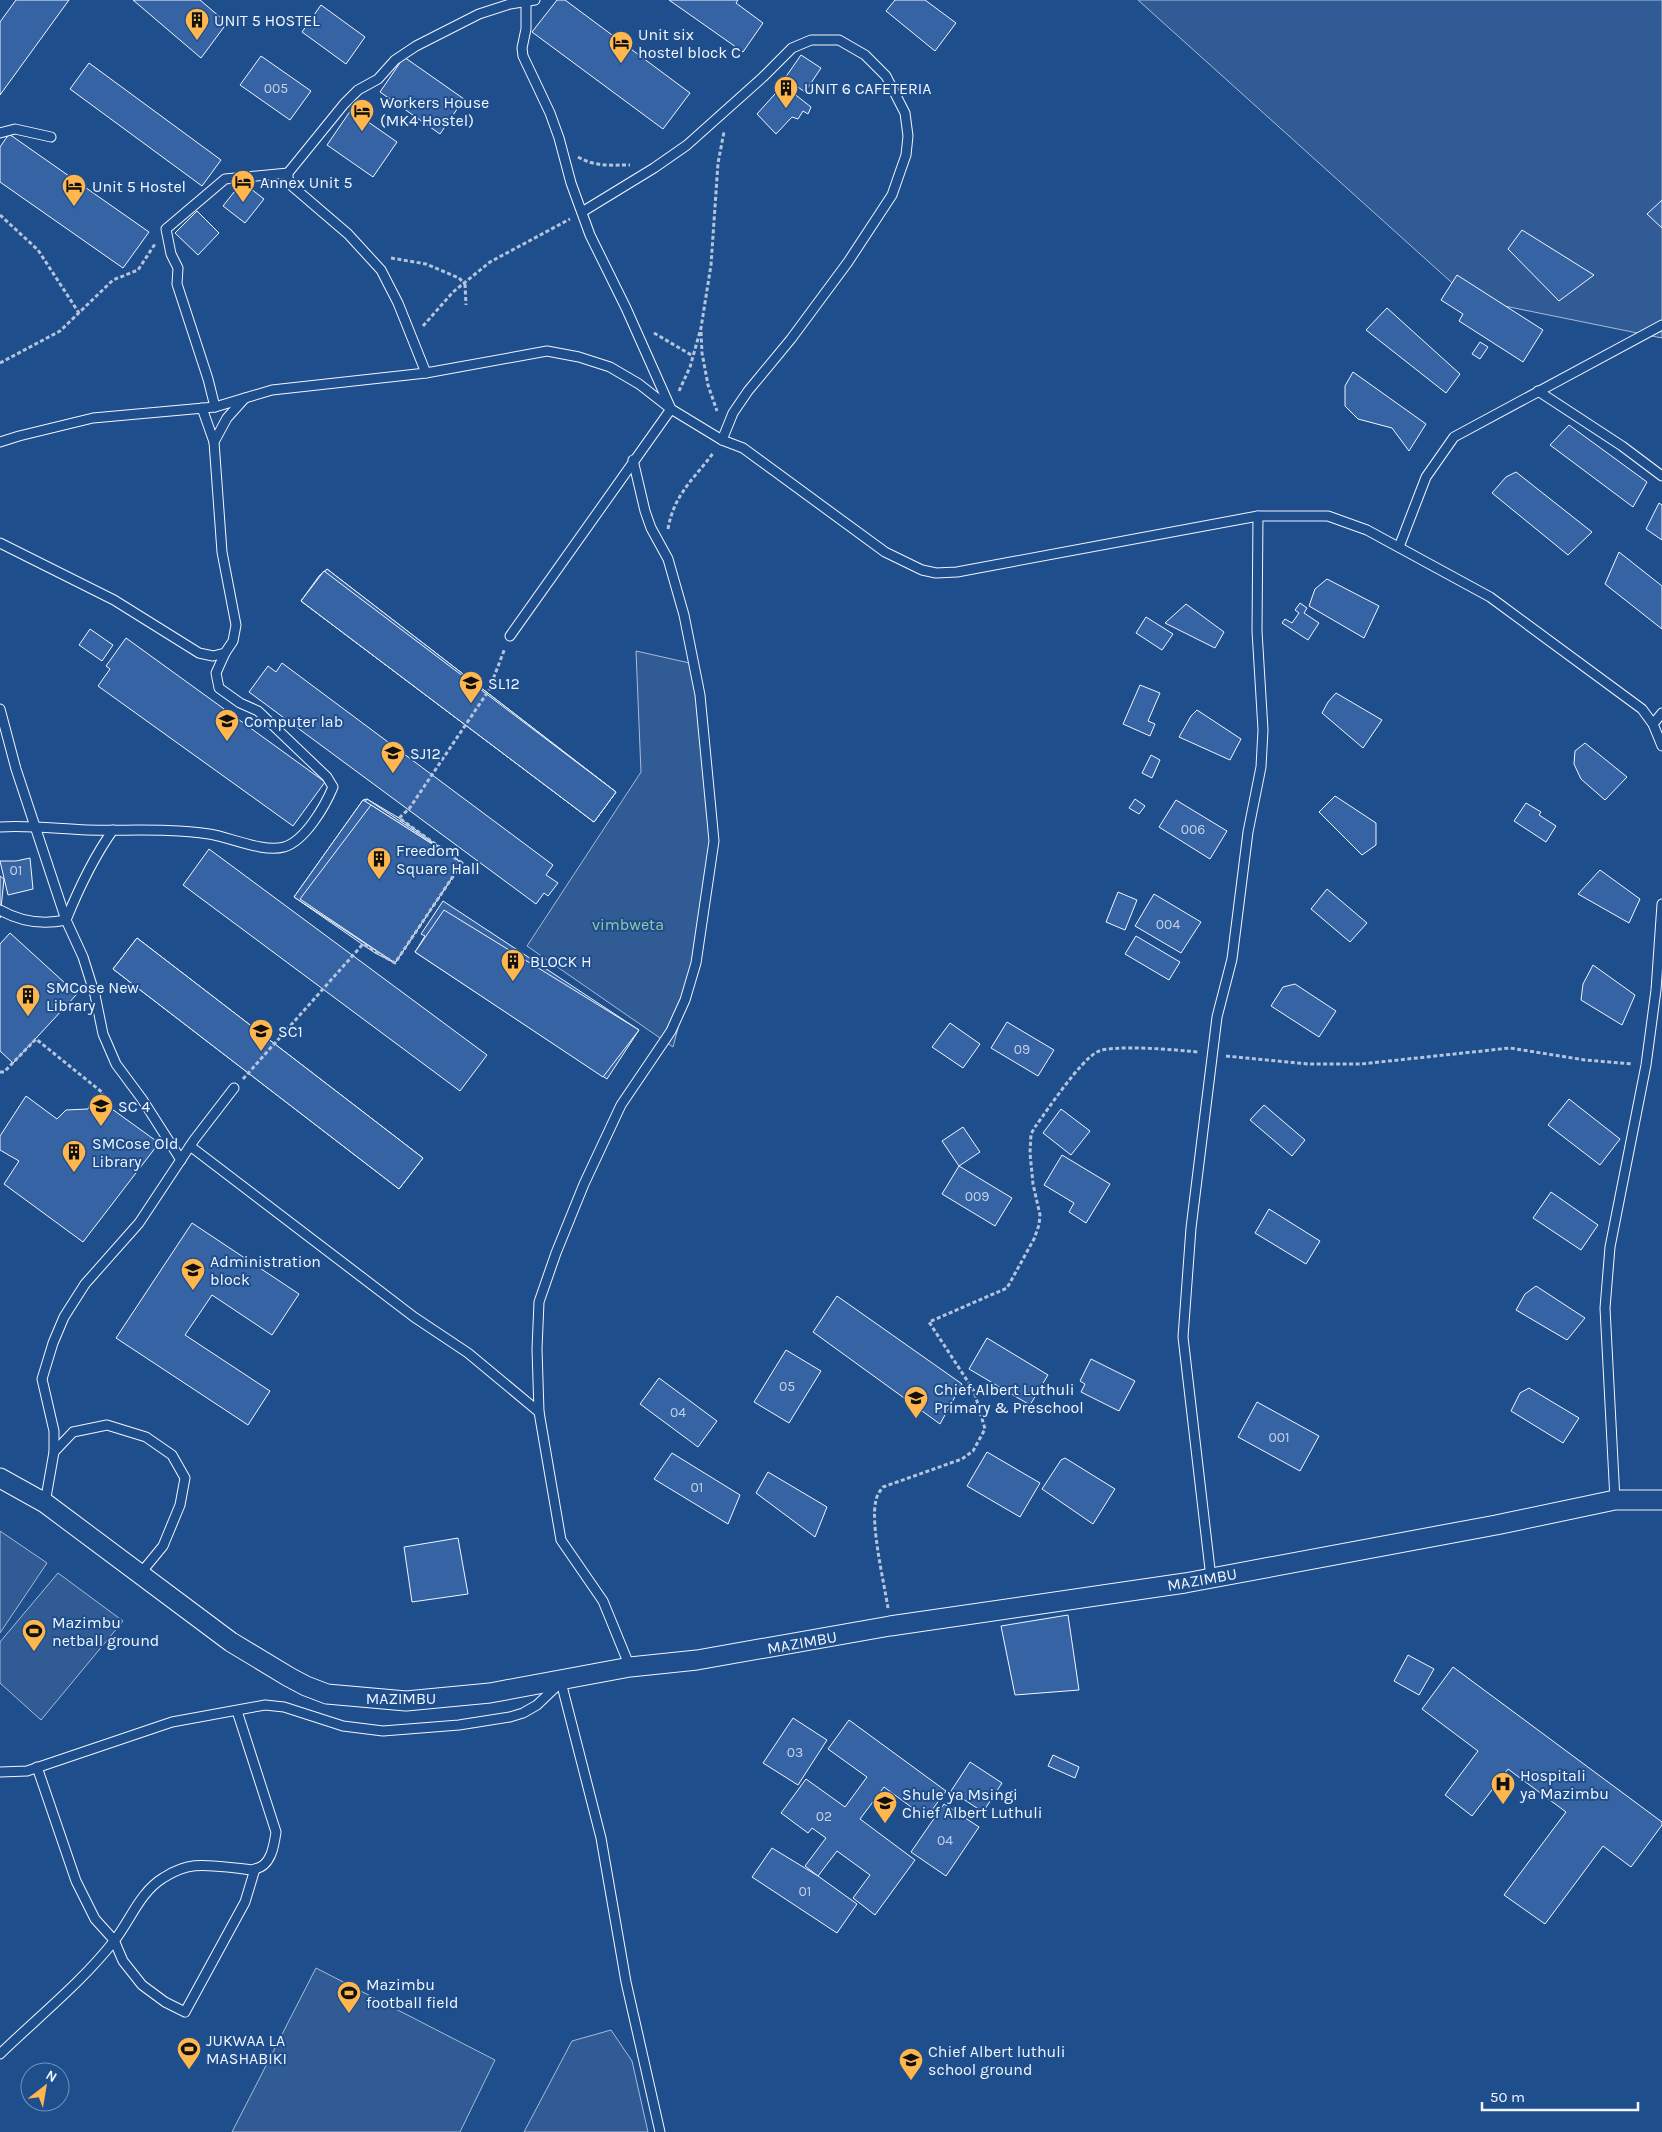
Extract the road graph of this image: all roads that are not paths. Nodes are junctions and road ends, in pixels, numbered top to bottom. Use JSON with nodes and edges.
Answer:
{"nodes":[{"id":1,"x":530,"y":1,"type":"edge"},
{"id":2,"x":0,"y":134,"type":"edge"},
{"id":3,"x":52,"y":137,"type":"dead end"},
{"id":4,"x":288,"y":173,"type":"junction"},
{"id":5,"x":582,"y":212,"type":"junction"},
{"id":6,"x":1662,"y":325,"type":"edge"},
{"id":7,"x":426,"y":373,"type":"junction"},
{"id":8,"x":1538,"y":391,"type":"junction"},
{"id":9,"x":245,"y":398,"type":"junction"},
{"id":10,"x":215,"y":406,"type":"junction"},
{"id":11,"x":202,"y":408,"type":"junction"},
{"id":12,"x":671,"y":409,"type":"junction"},
{"id":13,"x":722,"y":440,"type":"junction"},
{"id":14,"x":0,"y":442,"type":"edge"},
{"id":15,"x":214,"y":442,"type":"junction"},
{"id":16,"x":633,"y":460,"type":"junction"},
{"id":17,"x":1662,"y":476,"type":"edge"},
{"id":18,"x":1258,"y":516,"type":"junction"},
{"id":19,"x":0,"y":543,"type":"edge"},
{"id":20,"x":1399,"y":547,"type":"junction"},
{"id":21,"x":510,"y":636,"type":"road end"},
{"id":22,"x":224,"y":653,"type":"junction"},
{"id":23,"x":0,"y":709,"type":"edge"},
{"id":24,"x":1662,"y":713,"type":"edge"},
{"id":25,"x":1653,"y":724,"type":"junction"},
{"id":26,"x":1662,"y":746,"type":"edge"},
{"id":27,"x":35,"y":826,"type":"junction"},
{"id":28,"x":0,"y":827,"type":"edge"},
{"id":29,"x":113,"y":830,"type":"junction"},
{"id":30,"x":1662,"y":904,"type":"edge"},
{"id":31,"x":0,"y":910,"type":"edge"},
{"id":32,"x":66,"y":920,"type":"junction"},
{"id":33,"x":234,"y":1088,"type":"road end"},
{"id":34,"x":190,"y":1146,"type":"junction"},
{"id":35,"x":181,"y":1160,"type":"junction"},
{"id":36,"x":539,"y":1412,"type":"junction"},
{"id":37,"x":54,"y":1452,"type":"junction"},
{"id":38,"x":0,"y":1478,"type":"edge"},
{"id":39,"x":1615,"y":1500,"type":"junction"},
{"id":40,"x":1662,"y":1500,"type":"edge"},
{"id":41,"x":45,"y":1503,"type":"junction"},
{"id":42,"x":140,"y":1574,"type":"junction"},
{"id":43,"x":1211,"y":1578,"type":"junction"},
{"id":44,"x":630,"y":1667,"type":"junction"},
{"id":45,"x":561,"y":1682,"type":"junction"},
{"id":46,"x":237,"y":1711,"type":"junction"},
{"id":47,"x":37,"y":1767,"type":"junction"},
{"id":48,"x":0,"y":1772,"type":"edge"},
{"id":49,"x":255,"y":1869,"type":"junction"},
{"id":50,"x":114,"y":1940,"type":"junction"},
{"id":51,"x":0,"y":2054,"type":"edge"},
{"id":52,"x":660,"y":2132,"type":"edge"}],
"edges":[{"from":1,"to":4,"type":"lane"},
{"from":1,"to":5,"type":"lane"},
{"from":2,"to":3,"type":"lane"},
{"from":4,"to":7,"type":"lane"},
{"from":4,"to":10,"type":"lane"},
{"from":5,"to":12,"type":"lane"},
{"from":5,"to":13,"type":"lane"},
{"from":6,"to":8,"type":"lane"},
{"from":7,"to":9,"type":"lane"},
{"from":7,"to":12,"type":"lane"},
{"from":8,"to":17,"type":"lane"},
{"from":8,"to":20,"type":"lane"},
{"from":9,"to":10,"type":"lane"},
{"from":9,"to":15,"type":"lane"},
{"from":10,"to":11,"type":"lane"},
{"from":11,"to":14,"type":"lane"},
{"from":11,"to":15,"type":"lane"},
{"from":12,"to":13,"type":"lane"},
{"from":12,"to":16,"type":"lane"},
{"from":13,"to":18,"type":"lane"},
{"from":15,"to":22,"type":"lane"},
{"from":16,"to":21,"type":"lane"},
{"from":16,"to":36,"type":"lane"},
{"from":18,"to":20,"type":"lane"},
{"from":18,"to":43,"type":"lane"},
{"from":19,"to":22,"type":"lane"},
{"from":20,"to":25,"type":"lane"},
{"from":22,"to":29,"type":"lane"},
{"from":23,"to":27,"type":"lane"},
{"from":24,"to":25,"type":"lane"},
{"from":25,"to":26,"type":"lane"},
{"from":27,"to":28,"type":"lane"},
{"from":27,"to":29,"type":"lane"},
{"from":27,"to":32,"type":"lane"},
{"from":29,"to":32,"type":"lane"},
{"from":30,"to":39,"type":"lane"},
{"from":31,"to":32,"type":"lane"},
{"from":32,"to":35,"type":"lane"},
{"from":33,"to":34,"type":"lane"},
{"from":34,"to":35,"type":"lane"},
{"from":34,"to":36,"type":"lane"},
{"from":35,"to":37,"type":"lane"},
{"from":36,"to":44,"type":"lane"},
{"from":37,"to":41,"type":"lane"},
{"from":37,"to":42,"type":"lane"},
{"from":38,"to":41,"type":"street","name":"MAZIMBU"},
{"from":39,"to":40,"type":"street","name":"MAZIMBU"},
{"from":39,"to":43,"type":"street","name":"MAZIMBU"},
{"from":41,"to":42,"type":"street","name":"MAZIMBU"},
{"from":42,"to":45,"type":"street","name":"MAZIMBU"},
{"from":43,"to":44,"type":"street","name":"MAZIMBU"},
{"from":44,"to":45,"type":"street","name":"MAZIMBU"},
{"from":45,"to":46,"type":"lane"},
{"from":45,"to":52,"type":"lane"},
{"from":46,"to":47,"type":"lane"},
{"from":46,"to":49,"type":"lane"},
{"from":47,"to":48,"type":"lane"},
{"from":47,"to":50,"type":"lane"},
{"from":49,"to":50,"type":"lane"},
{"from":49,"to":50,"type":"lane"},
{"from":50,"to":51,"type":"lane"}]}
